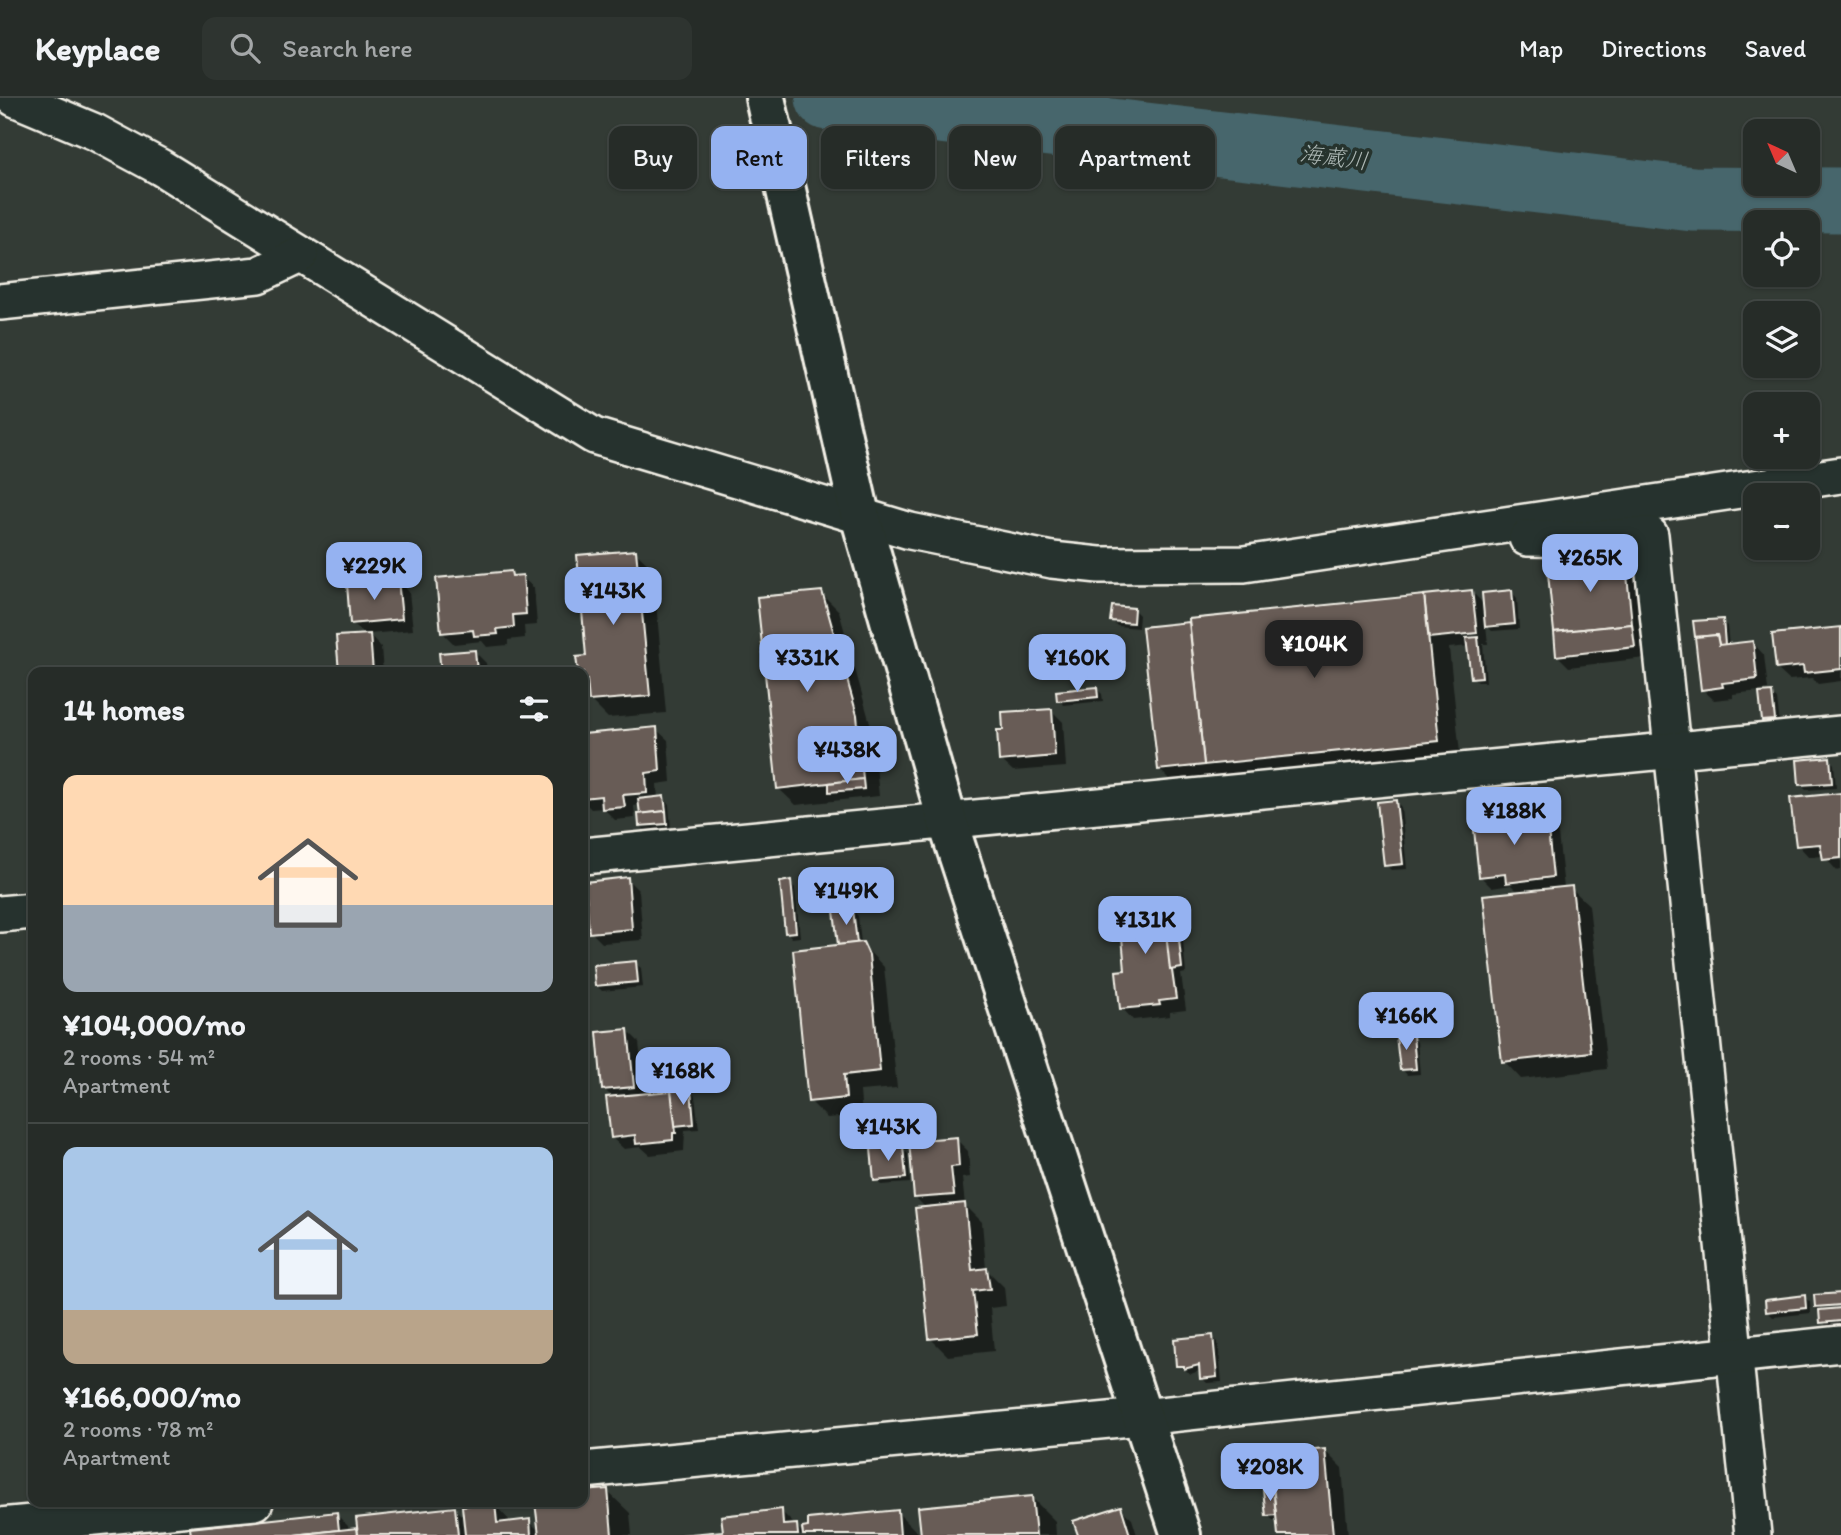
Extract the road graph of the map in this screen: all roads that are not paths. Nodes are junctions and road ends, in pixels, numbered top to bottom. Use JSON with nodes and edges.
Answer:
{"nodes":[{"id":1,"x":14,"y":98,"type":"edge"},
{"id":2,"x":765,"y":98,"type":"edge"},
{"id":3,"x":300,"y":255,"type":"junction"},
{"id":4,"x":0,"y":302,"type":"edge"},
{"id":5,"x":1841,"y":475,"type":"edge"},
{"id":6,"x":860,"y":515,"type":"junction"},
{"id":7,"x":1436,"y":535,"type":"junction"},
{"id":8,"x":1841,"y":734,"type":"edge"},
{"id":9,"x":1670,"y":751,"type":"junction"},
{"id":10,"x":947,"y":820,"type":"junction"},
{"id":11,"x":588,"y":856,"type":"edge"},
{"id":12,"x":28,"y":911,"type":"edge"},
{"id":13,"x":0,"y":914,"type":"edge"},
{"id":14,"x":1841,"y":1344,"type":"edge"},
{"id":15,"x":1735,"y":1354,"type":"junction"},
{"id":16,"x":1141,"y":1417,"type":"junction"},
{"id":17,"x":588,"y":1470,"type":"edge"},
{"id":18,"x":202,"y":1507,"type":"edge"},
{"id":19,"x":0,"y":1526,"type":"edge"},
{"id":20,"x":1181,"y":1535,"type":"edge"},
{"id":21,"x":1754,"y":1535,"type":"edge"}],
"edges":[{"from":1,"to":3,"type":"street"},
{"from":2,"to":6,"type":"street"},
{"from":3,"to":4,"type":"street"},
{"from":3,"to":6,"type":"street"},
{"from":5,"to":7,"type":"street"},
{"from":6,"to":7,"type":"street"},
{"from":6,"to":10,"type":"street"},
{"from":7,"to":9,"type":"street"},
{"from":8,"to":9,"type":"street"},
{"from":9,"to":10,"type":"street"},
{"from":9,"to":15,"type":"street"},
{"from":10,"to":11,"type":"street"},
{"from":10,"to":16,"type":"street"},
{"from":12,"to":13,"type":"street"},
{"from":14,"to":15,"type":"street"},
{"from":15,"to":16,"type":"street"},
{"from":15,"to":21,"type":"street"},
{"from":16,"to":17,"type":"street"},
{"from":16,"to":20,"type":"street"},
{"from":18,"to":19,"type":"street"}]}
